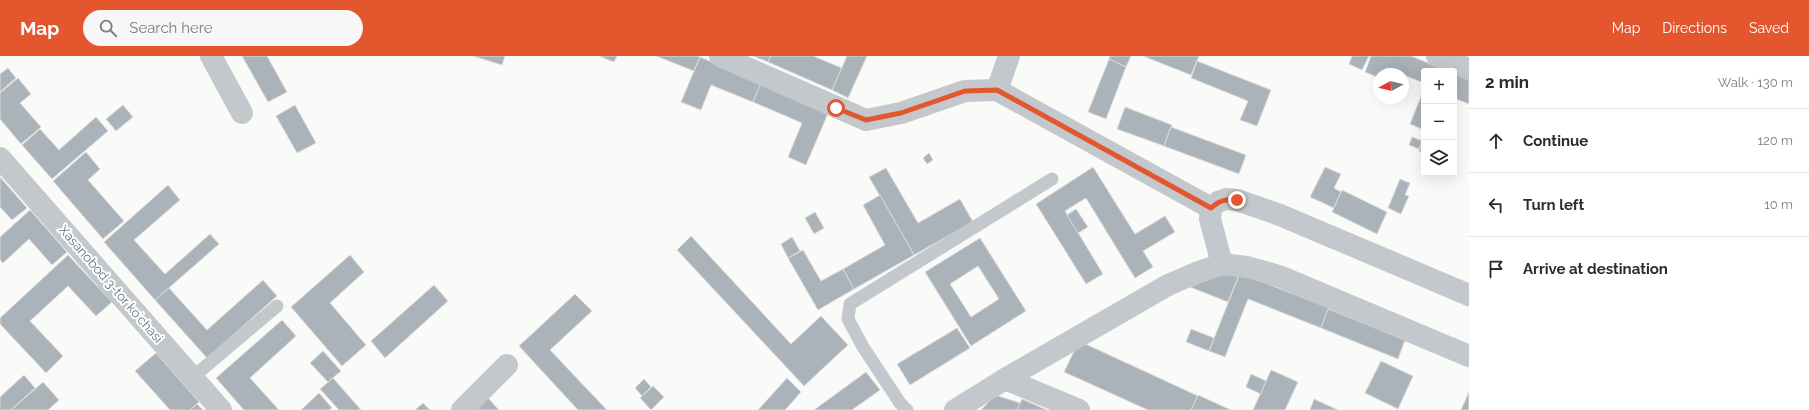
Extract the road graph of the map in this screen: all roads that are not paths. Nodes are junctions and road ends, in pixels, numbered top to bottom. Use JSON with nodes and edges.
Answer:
{"nodes":[{"id":1,"x":211,"y":56,"type":"edge"},
{"id":2,"x":720,"y":56,"type":"edge"},
{"id":3,"x":1009,"y":56,"type":"edge"},
{"id":4,"x":1437,"y":56,"type":"edge"},
{"id":5,"x":1469,"y":69,"type":"edge"},
{"id":6,"x":997,"y":90,"type":"junction"},
{"id":7,"x":242,"y":113,"type":"dead end"},
{"id":8,"x":0,"y":158,"type":"edge"},
{"id":9,"x":1052,"y":179,"type":"dead end"},
{"id":10,"x":1211,"y":208,"type":"junction"},
{"id":11,"x":1222,"y":264,"type":"junction"},
{"id":12,"x":1469,"y":295,"type":"edge"},
{"id":13,"x":277,"y":306,"type":"dead end"},
{"id":14,"x":1469,"y":356,"type":"edge"},
{"id":15,"x":508,"y":365,"type":"dead end"},
{"id":16,"x":193,"y":377,"type":"junction"},
{"id":17,"x":1005,"y":379,"type":"junction"},
{"id":18,"x":221,"y":410,"type":"edge"},
{"id":19,"x":462,"y":410,"type":"edge"},
{"id":20,"x":907,"y":410,"type":"edge"},
{"id":21,"x":955,"y":410,"type":"edge"},
{"id":22,"x":1079,"y":410,"type":"edge"}],
"edges":[{"from":1,"to":7,"type":"street"},
{"from":2,"to":6,"type":"street"},
{"from":3,"to":6,"type":"street"},
{"from":4,"to":5,"type":"street"},
{"from":6,"to":10,"type":"street"},
{"from":8,"to":16,"type":"street","name":"Xasanobod 3-tor koʻchasi"},
{"from":9,"to":20,"type":"lane"},
{"from":10,"to":11,"type":"street"},
{"from":10,"to":12,"type":"street"},
{"from":11,"to":14,"type":"street"},
{"from":11,"to":17,"type":"street"},
{"from":13,"to":16,"type":"lane"},
{"from":15,"to":19,"type":"street"},
{"from":16,"to":18,"type":"street","name":"Xasanobod 3-tor koʻchasi"},
{"from":17,"to":21,"type":"street"},
{"from":17,"to":22,"type":"street"}]}
